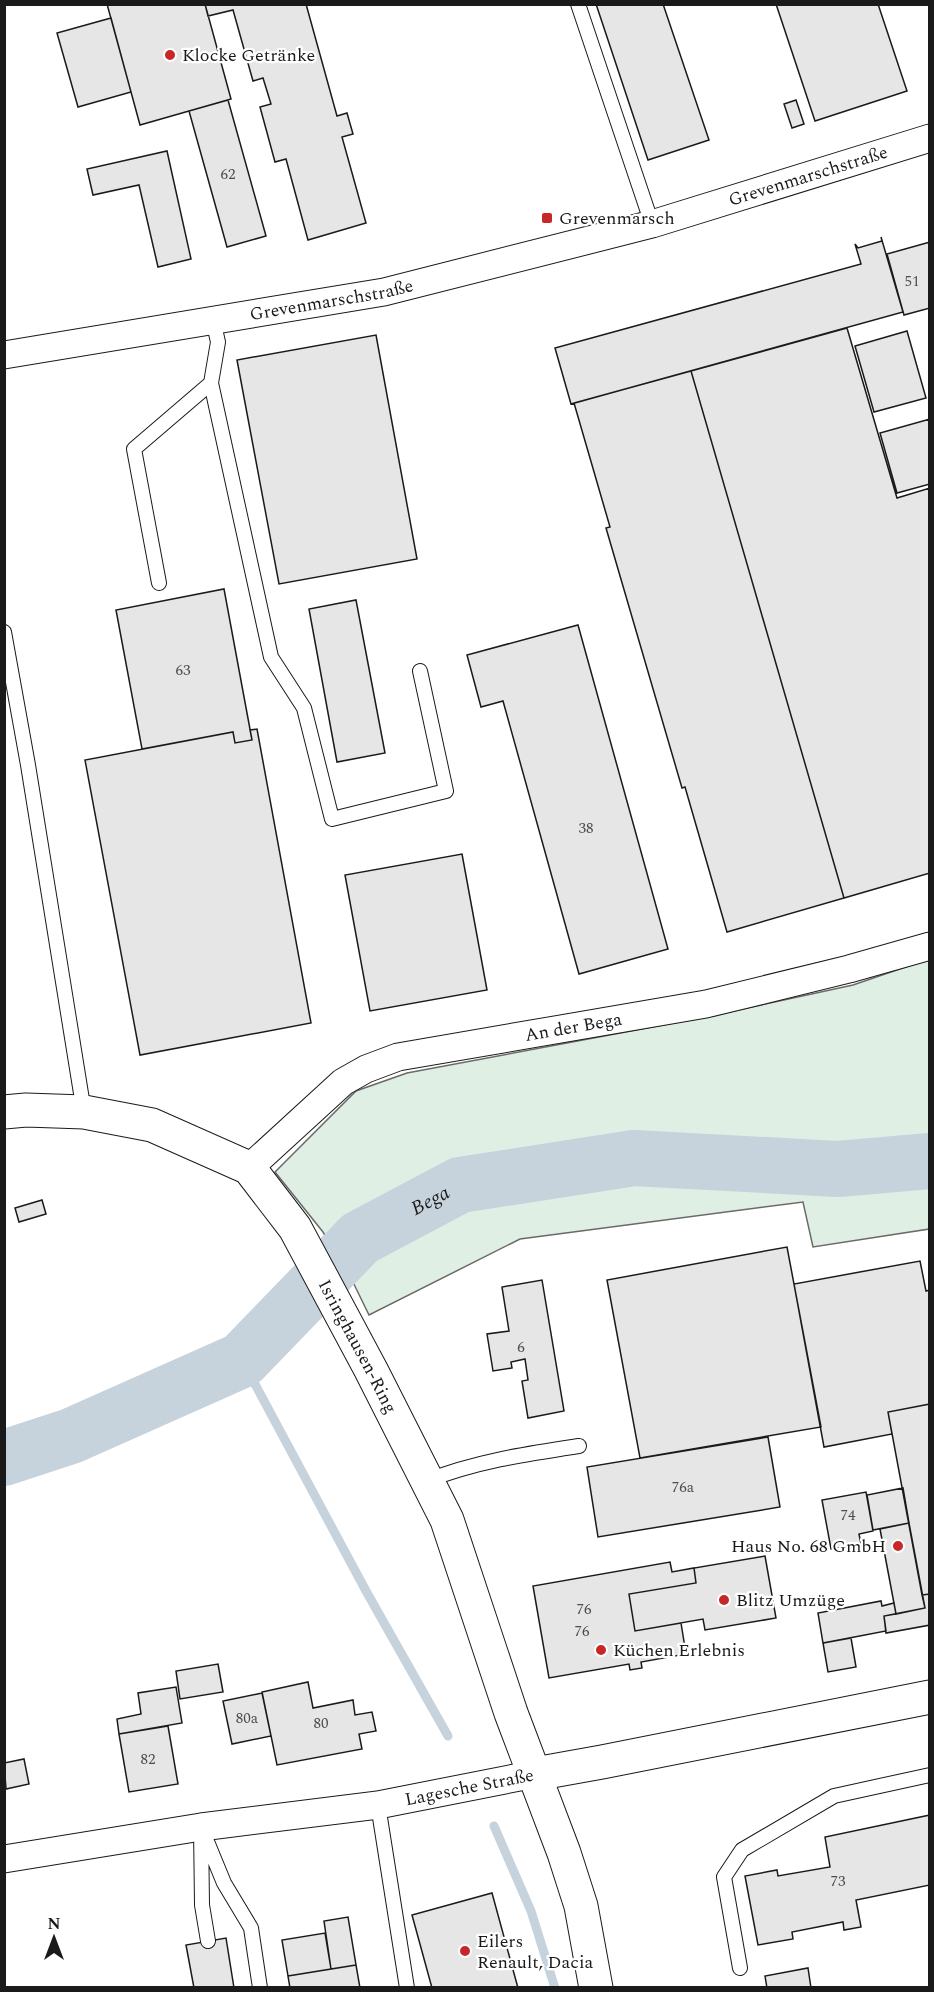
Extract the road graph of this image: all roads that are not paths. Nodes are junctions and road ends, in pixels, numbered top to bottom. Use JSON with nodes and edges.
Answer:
{"nodes":[{"id":1,"x":578,"y":4,"type":"edge"},
{"id":2,"x":930,"y":138,"type":"edge"},
{"id":3,"x":652,"y":225,"type":"junction"},
{"id":4,"x":213,"y":320,"type":"junction"},
{"id":5,"x":4,"y":355,"type":"edge"},
{"id":6,"x":211,"y":383,"type":"junction"},
{"id":7,"x":159,"y":583,"type":"dead end"},
{"id":8,"x":4,"y":632,"type":"edge"},
{"id":9,"x":420,"y":671,"type":"dead end"},
{"id":10,"x":930,"y":946,"type":"edge"},
{"id":11,"x":4,"y":1112,"type":"edge"},
{"id":12,"x":84,"y":1112,"type":"junction"},
{"id":13,"x":249,"y":1168,"type":"junction"},
{"id":14,"x":579,"y":1446,"type":"dead end"},
{"id":15,"x":426,"y":1481,"type":"junction"},
{"id":16,"x":930,"y":1697,"type":"edge"},
{"id":17,"x":535,"y":1774,"type":"junction"},
{"id":18,"x":930,"y":1775,"type":"edge"},
{"id":19,"x":378,"y":1805,"type":"junction"},
{"id":20,"x":201,"y":1827,"type":"junction"},
{"id":21,"x":4,"y":1859,"type":"edge"},
{"id":22,"x":208,"y":1941,"type":"dead end"},
{"id":23,"x":740,"y":1968,"type":"dead end"},
{"id":24,"x":260,"y":1988,"type":"edge"},
{"id":25,"x":407,"y":1988,"type":"edge"},
{"id":26,"x":596,"y":1988,"type":"edge"}],
"edges":[{"from":1,"to":3,"type":"lane"},
{"from":2,"to":3,"type":"street","name":"Grevenmarschstraße"},
{"from":3,"to":4,"type":"street","name":"Grevenmarschstraße"},
{"from":4,"to":5,"type":"street","name":"Grevenmarschstraße"},
{"from":4,"to":6,"type":"lane"},
{"from":6,"to":7,"type":"lane"},
{"from":6,"to":9,"type":"lane"},
{"from":8,"to":12,"type":"lane"},
{"from":10,"to":13,"type":"street","name":"An der Bega"},
{"from":11,"to":12,"type":"street","name":"Isringhausen-Ring"},
{"from":12,"to":13,"type":"street","name":"Isringhausen-Ring"},
{"from":13,"to":15,"type":"street","name":"Isringhausen-Ring"},
{"from":14,"to":15,"type":"lane"},
{"from":15,"to":17,"type":"street","name":"Isringhausen-Ring"},
{"from":16,"to":17,"type":"street","name":"Lagesche Straße"},
{"from":17,"to":19,"type":"street","name":"Lagesche Straße"},
{"from":17,"to":26,"type":"street","name":"Isringhausen-Ring"},
{"from":18,"to":23,"type":"lane"},
{"from":19,"to":20,"type":"street","name":"Lagesche Straße"},
{"from":19,"to":25,"type":"lane"},
{"from":20,"to":21,"type":"street","name":"Lagesche Straße"},
{"from":20,"to":22,"type":"lane"},
{"from":20,"to":24,"type":"lane"}]}
